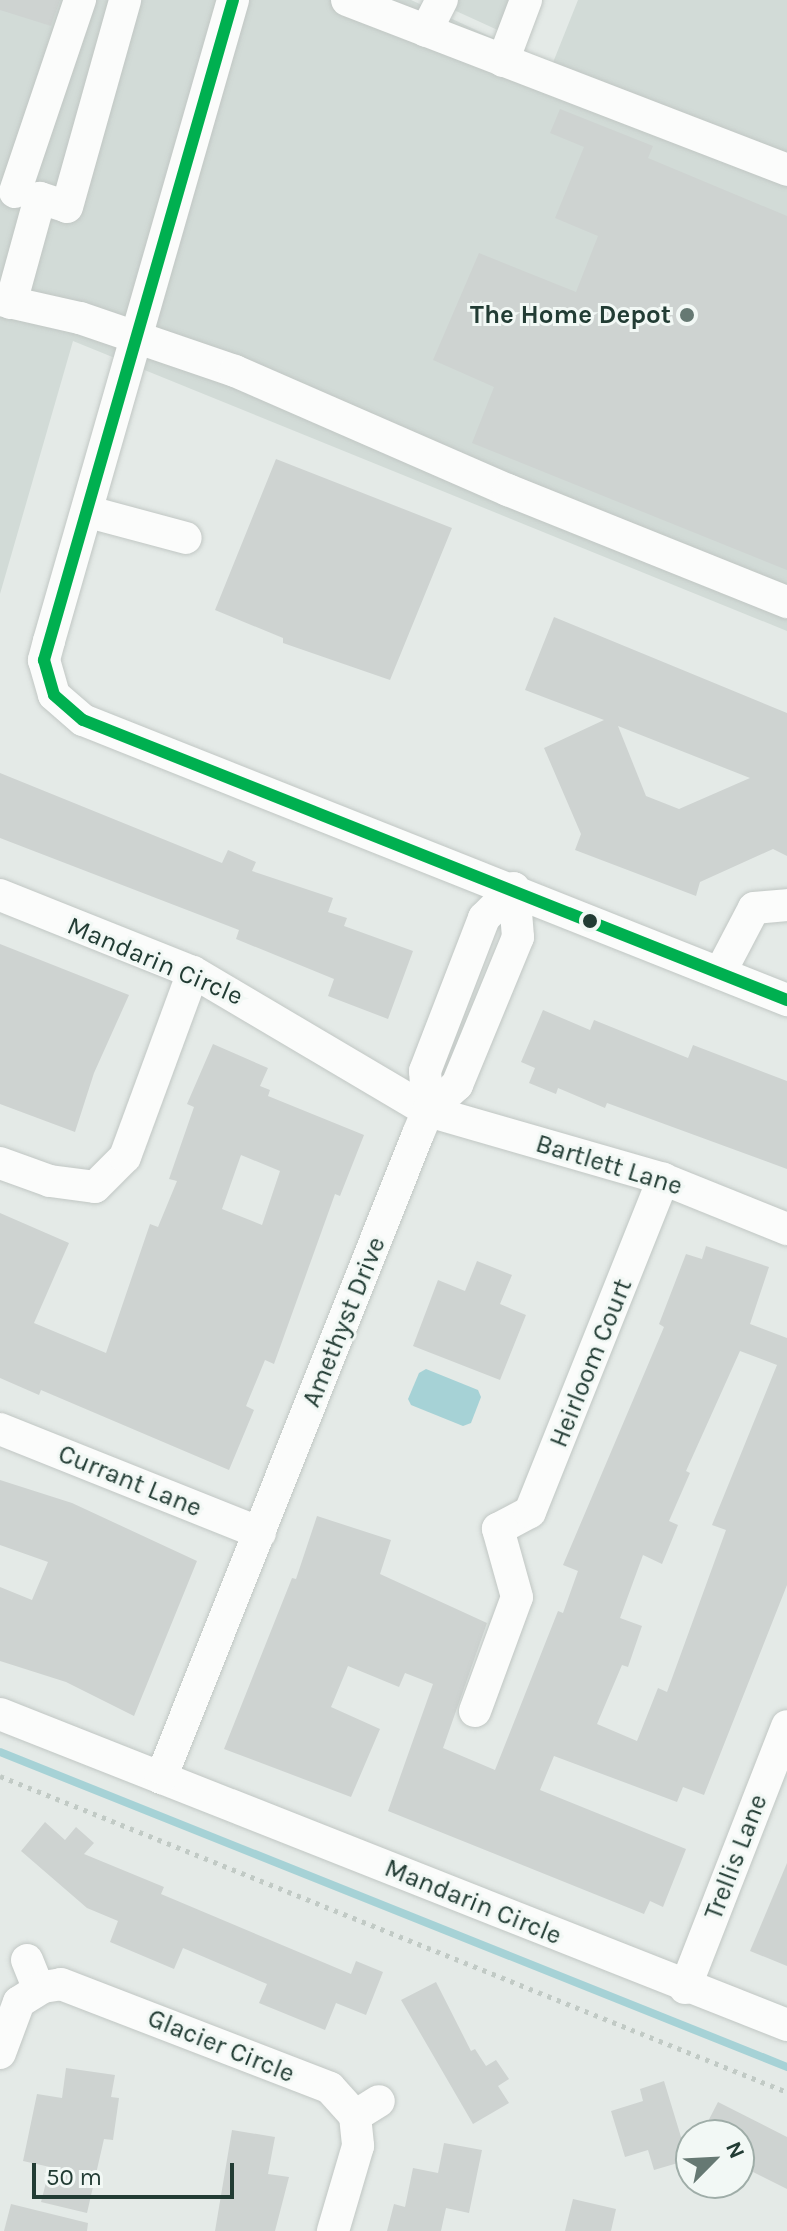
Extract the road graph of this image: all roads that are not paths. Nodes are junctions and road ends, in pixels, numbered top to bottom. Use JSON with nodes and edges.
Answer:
{"nodes":[{"id":1,"x":80,"y":0,"type":"edge"},
{"id":2,"x":125,"y":0,"type":"edge"},
{"id":3,"x":233,"y":0,"type":"edge"},
{"id":4,"x":442,"y":0,"type":"edge"},
{"id":5,"x":526,"y":0,"type":"edge"},
{"id":6,"x":351,"y":1,"type":"edge"},
{"id":7,"x":426,"y":31,"type":"junction"},
{"id":8,"x":503,"y":61,"type":"junction"},
{"id":9,"x":787,"y":170,"type":"edge"},
{"id":10,"x":18,"y":192,"type":"edge"},
{"id":11,"x":6,"y":302,"type":"edge"},
{"id":12,"x":139,"y":338,"type":"junction"},
{"id":13,"x":89,"y":512,"type":"junction"},
{"id":14,"x":186,"y":538,"type":"dead end"},
{"id":15,"x":787,"y":602,"type":"edge"},
{"id":16,"x":514,"y":888,"type":"junction"},
{"id":17,"x":0,"y":895,"type":"edge"},
{"id":18,"x":787,"y":905,"type":"edge"},
{"id":19,"x":193,"y":972,"type":"junction"},
{"id":20,"x":720,"y":973,"type":"junction"},
{"id":21,"x":787,"y":1000,"type":"edge"},
{"id":22,"x":428,"y":1111,"type":"junction"},
{"id":23,"x":0,"y":1163,"type":"edge"},
{"id":24,"x":663,"y":1179,"type":"junction"},
{"id":25,"x":787,"y":1229,"type":"edge"},
{"id":26,"x":0,"y":1429,"type":"edge"},
{"id":27,"x":260,"y":1533,"type":"junction"},
{"id":28,"x":475,"y":1711,"type":"dead end"},
{"id":29,"x":0,"y":1714,"type":"edge"},
{"id":30,"x":787,"y":1726,"type":"edge"},
{"id":31,"x":161,"y":1778,"type":"junction"},
{"id":32,"x":685,"y":1988,"type":"junction"},
{"id":33,"x":787,"y":2025,"type":"edge"},
{"id":34,"x":0,"y":2053,"type":"edge"},
{"id":35,"x":333,"y":2231,"type":"edge"}],
"edges":[{"from":1,"to":10,"type":"street"},
{"from":2,"to":10,"type":"street"},
{"from":3,"to":12,"type":"street"},
{"from":4,"to":7,"type":"street"},
{"from":5,"to":8,"type":"street"},
{"from":6,"to":7,"type":"street"},
{"from":7,"to":8,"type":"street"},
{"from":8,"to":9,"type":"street"},
{"from":10,"to":11,"type":"street"},
{"from":11,"to":12,"type":"street"},
{"from":12,"to":13,"type":"street"},
{"from":12,"to":15,"type":"street"},
{"from":13,"to":14,"type":"street"},
{"from":13,"to":16,"type":"street"},
{"from":16,"to":20,"type":"street"},
{"from":16,"to":22,"type":"street","name":"Amethyst Drive"},
{"from":17,"to":19,"type":"street","name":"Mandarin Circle"},
{"from":18,"to":20,"type":"street"},
{"from":19,"to":22,"type":"street","name":"Mandarin Circle"},
{"from":19,"to":23,"type":"street"},
{"from":20,"to":21,"type":"street"},
{"from":22,"to":24,"type":"street","name":"Bartlett Lane"},
{"from":22,"to":27,"type":"street","name":"Amethyst Drive"},
{"from":24,"to":25,"type":"street","name":"Bartlett Lane"},
{"from":24,"to":28,"type":"street","name":"Heirloom Court"},
{"from":26,"to":27,"type":"street","name":"Currant Lane"},
{"from":27,"to":31,"type":"street"},
{"from":29,"to":31,"type":"street","name":"Mandarin Circle"},
{"from":30,"to":32,"type":"street","name":"Trellis Lane"},
{"from":31,"to":32,"type":"street","name":"Mandarin Circle"},
{"from":32,"to":33,"type":"street","name":"Mandarin Circle"},
{"from":34,"to":35,"type":"street","name":"Glacier Circle"}]}
